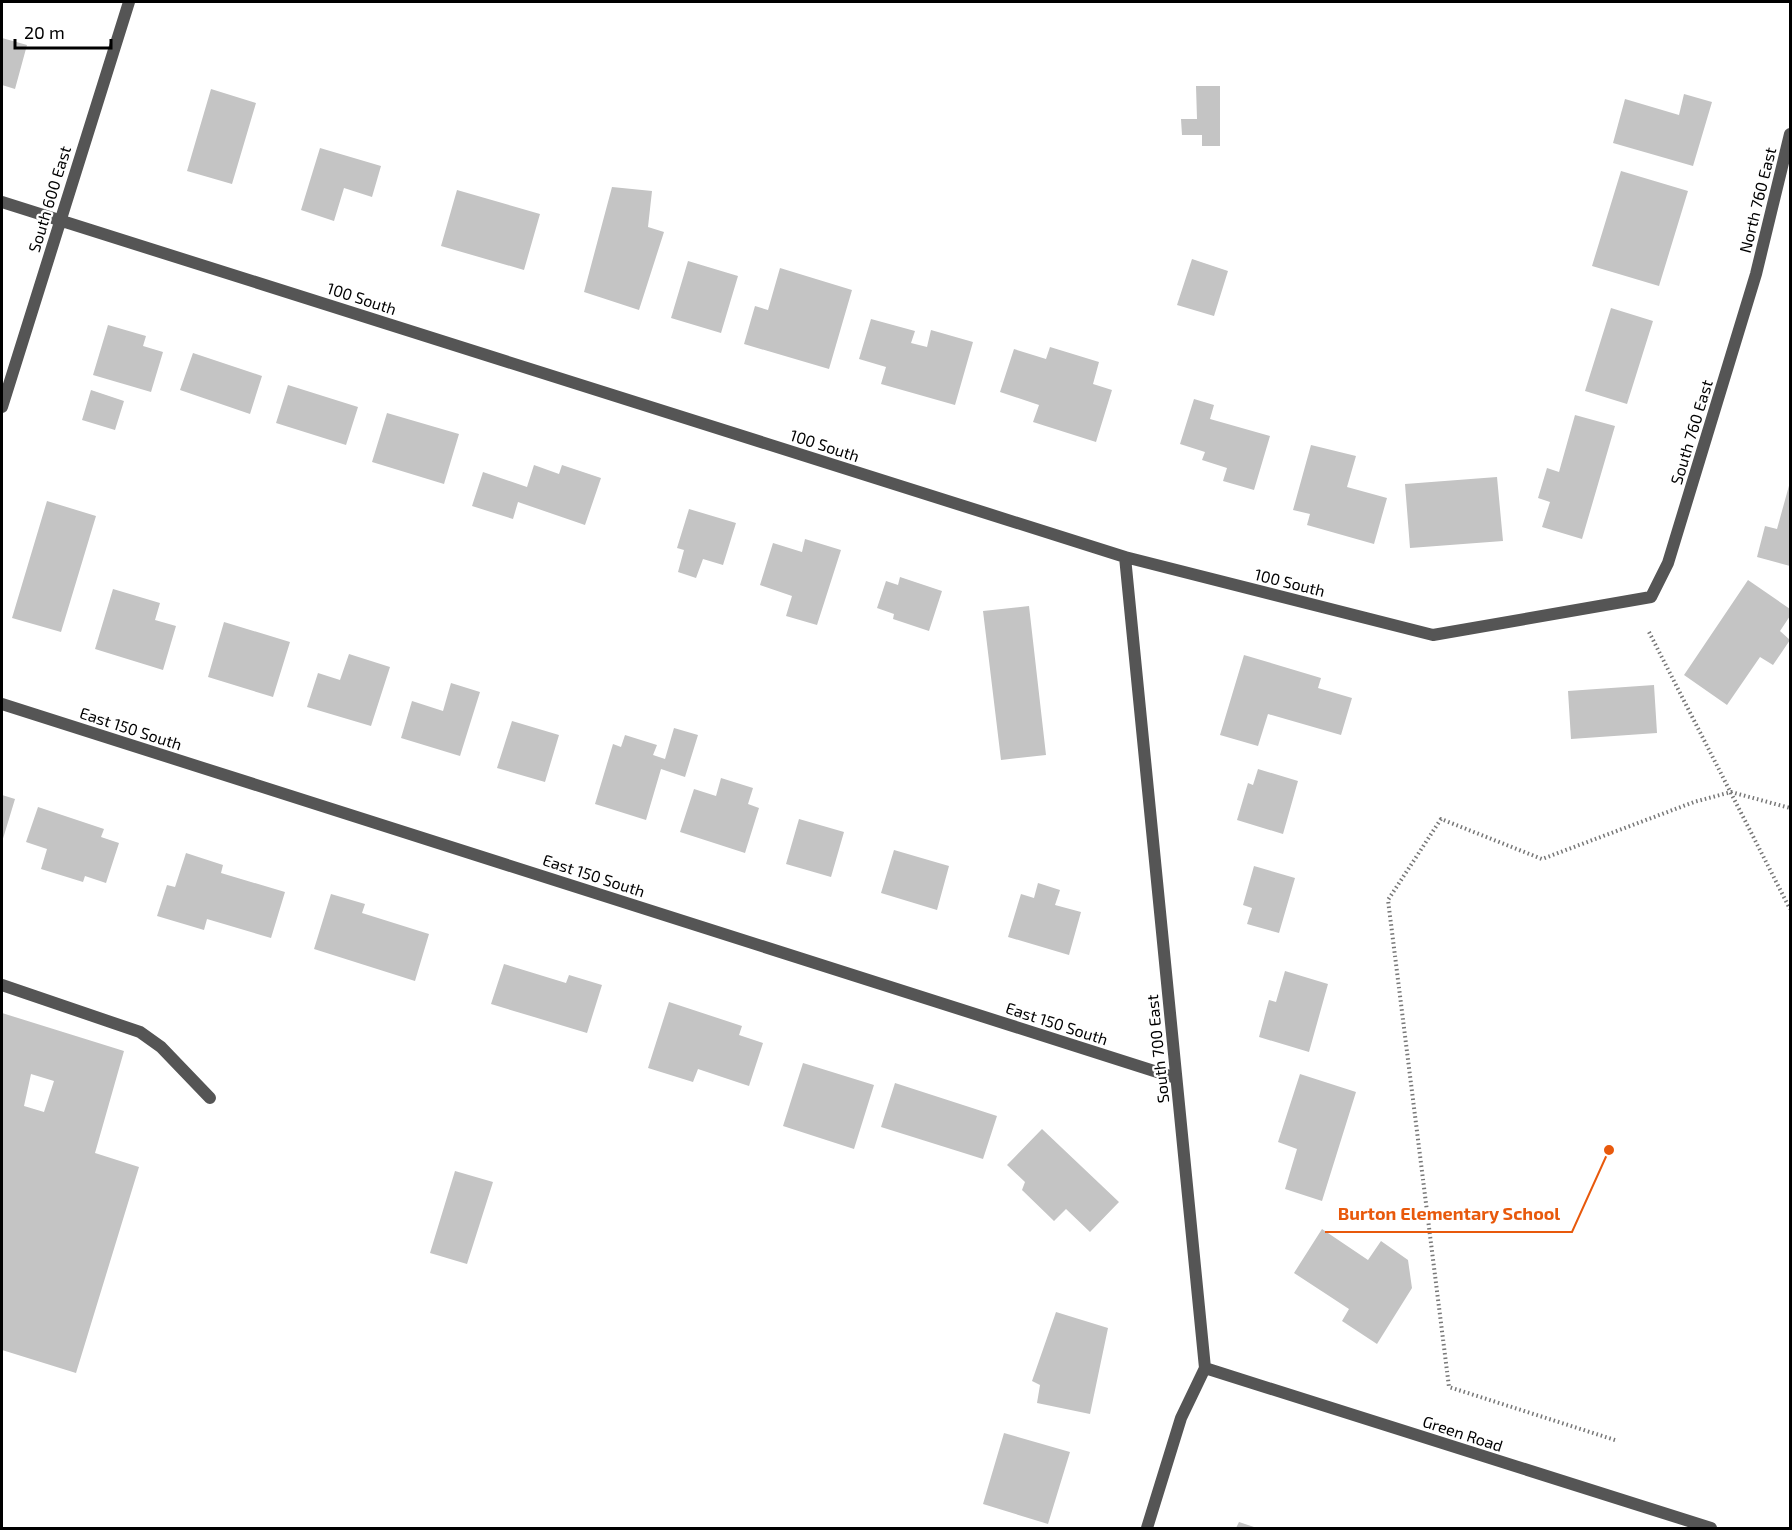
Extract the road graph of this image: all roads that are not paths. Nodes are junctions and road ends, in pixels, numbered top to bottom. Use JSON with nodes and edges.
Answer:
{"nodes":[{"id":1,"x":129,"y":2,"type":"edge"},
{"id":2,"x":1791,"y":134,"type":"edge"},
{"id":3,"x":2,"y":201,"type":"edge"},
{"id":4,"x":60,"y":219,"type":"junction"},
{"id":5,"x":1756,"y":274,"type":"joint"},
{"id":6,"x":2,"y":407,"type":"edge"},
{"id":7,"x":1125,"y":557,"type":"junction"},
{"id":8,"x":1651,"y":597,"type":"joint"},
{"id":9,"x":2,"y":704,"type":"edge"},
{"id":10,"x":2,"y":985,"type":"edge"},
{"id":11,"x":1176,"y":1078,"type":"junction"},
{"id":12,"x":210,"y":1098,"type":"dead end"},
{"id":13,"x":1204,"y":1368,"type":"junction"},
{"id":14,"x":1147,"y":1528,"type":"edge"},
{"id":15,"x":1711,"y":1528,"type":"edge"}],
"edges":[{"from":1,"to":4,"type":"street","name":"South 600 East"},
{"from":2,"to":5,"type":"street","name":"North 760 East"},
{"from":3,"to":4,"type":"street","name":"100 South"},
{"from":4,"to":6,"type":"street","name":"South 600 East"},
{"from":4,"to":7,"type":"street","name":"100 South"},
{"from":5,"to":8,"type":"street","name":"South 760 East"},
{"from":7,"to":8,"type":"street","name":"100 South"},
{"from":7,"to":11,"type":"street","name":"South 700 East"},
{"from":9,"to":11,"type":"street","name":"East 150 South"},
{"from":10,"to":12,"type":"street"},
{"from":11,"to":13,"type":"street","name":"South 700 East"},
{"from":13,"to":14,"type":"street"},
{"from":13,"to":15,"type":"street","name":"Green Road"}]}
